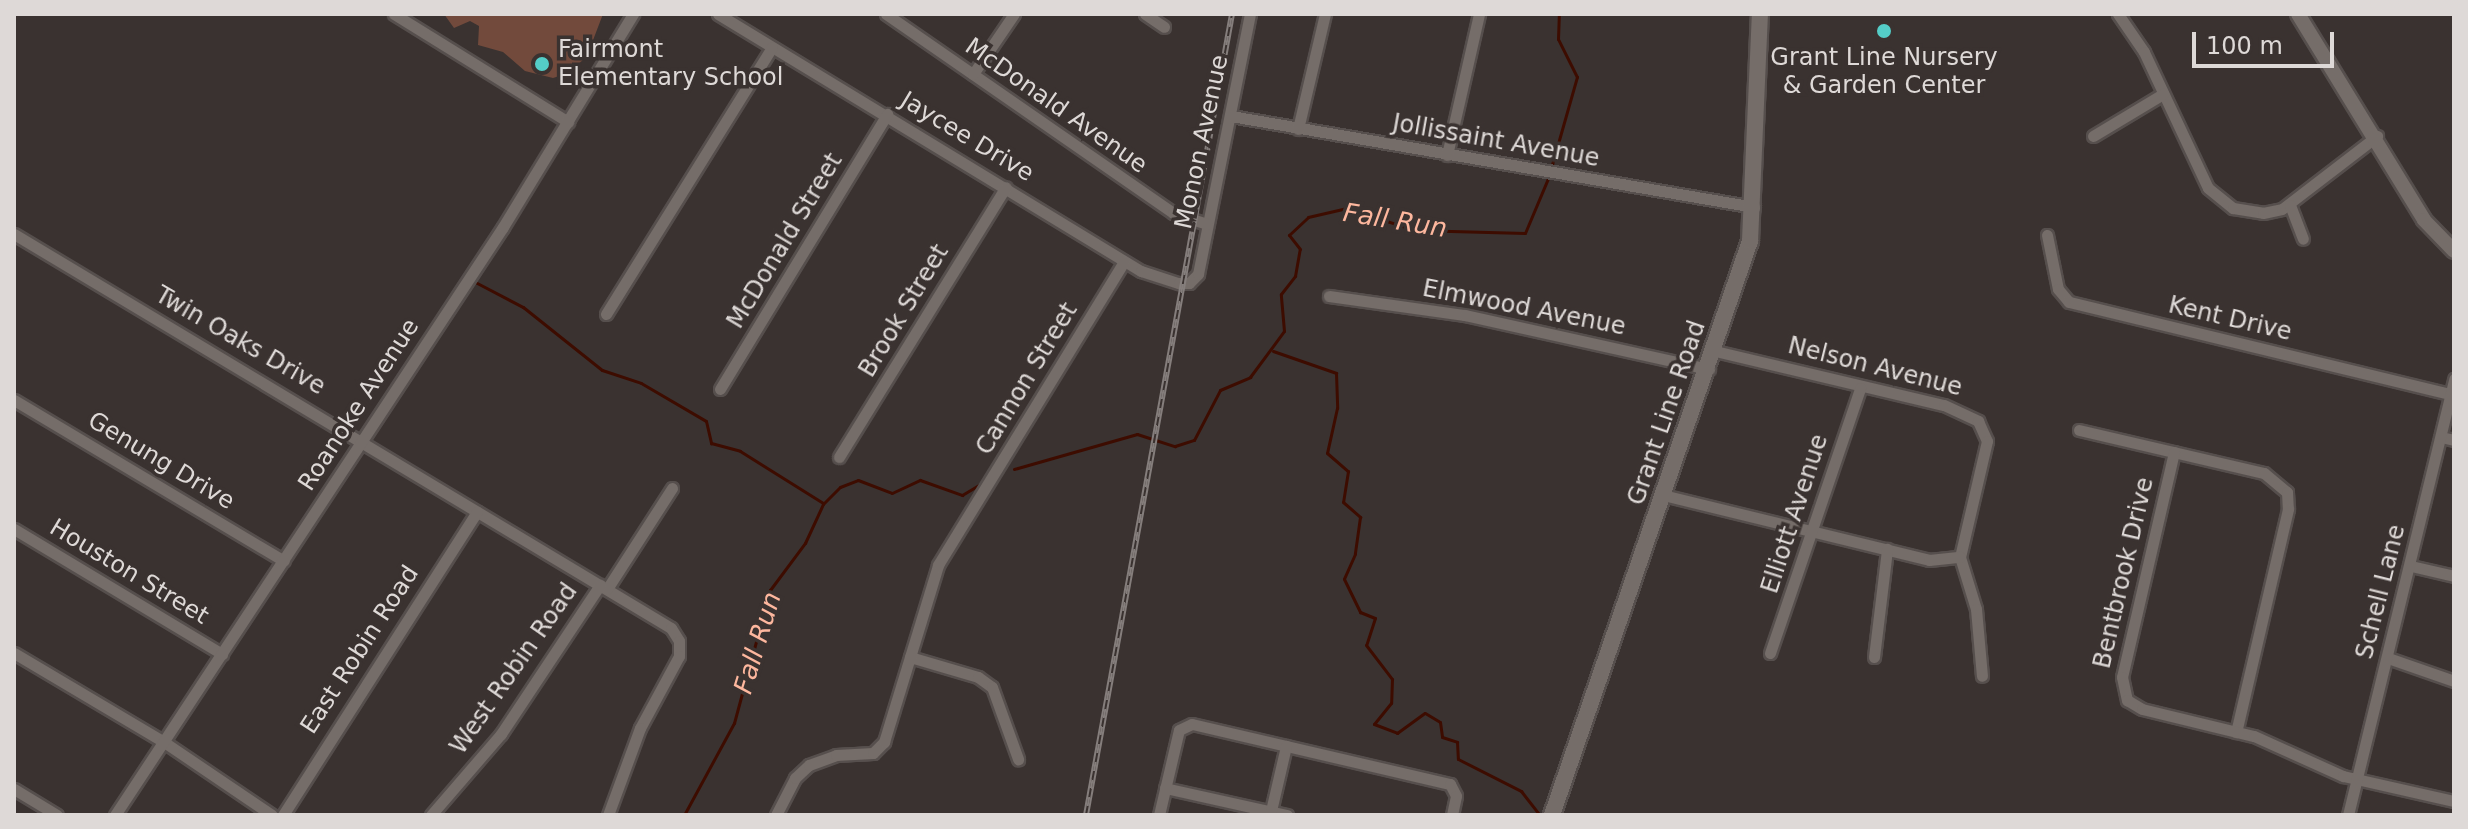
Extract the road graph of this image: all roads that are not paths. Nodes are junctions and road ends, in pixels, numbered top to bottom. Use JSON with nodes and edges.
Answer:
{"nodes":[{"id":1,"x":394,"y":14,"type":"edge"},
{"id":2,"x":633,"y":14,"type":"edge"},
{"id":3,"x":718,"y":14,"type":"edge"},
{"id":4,"x":886,"y":14,"type":"edge"},
{"id":5,"x":1014,"y":14,"type":"edge"},
{"id":6,"x":1145,"y":14,"type":"edge"},
{"id":7,"x":1250,"y":14,"type":"edge"},
{"id":8,"x":1325,"y":14,"type":"edge"},
{"id":9,"x":1479,"y":14,"type":"edge"},
{"id":10,"x":1760,"y":14,"type":"edge"},
{"id":11,"x":2118,"y":14,"type":"edge"},
{"id":12,"x":2298,"y":14,"type":"edge"},
{"id":13,"x":1164,"y":27,"type":"dead end"},
{"id":14,"x":772,"y":47,"type":"junction"},
{"id":15,"x":973,"y":74,"type":"junction"},
{"id":16,"x":2163,"y":94,"type":"junction"},
{"id":17,"x":887,"y":114,"type":"junction"},
{"id":18,"x":1231,"y":116,"type":"junction"},
{"id":19,"x":568,"y":122,"type":"junction"},
{"id":20,"x":1298,"y":129,"type":"junction"},
{"id":21,"x":2093,"y":136,"type":"dead end"},
{"id":22,"x":2377,"y":136,"type":"junction"},
{"id":23,"x":1447,"y":155,"type":"junction"},
{"id":24,"x":1006,"y":187,"type":"junction"},
{"id":25,"x":2290,"y":205,"type":"junction"},
{"id":26,"x":2419,"y":206,"type":"junction"},
{"id":27,"x":1754,"y":207,"type":"junction"},
{"id":28,"x":1206,"y":224,"type":"junction"},
{"id":29,"x":14,"y":234,"type":"edge"},
{"id":30,"x":2047,"y":235,"type":"dead end"},
{"id":31,"x":2303,"y":239,"type":"dead end"},
{"id":32,"x":2454,"y":240,"type":"edge"},
{"id":33,"x":2454,"y":251,"type":"edge"},
{"id":34,"x":1124,"y":261,"type":"junction"},
{"id":35,"x":1196,"y":278,"type":"joint"},
{"id":36,"x":1329,"y":296,"type":"dead end"},
{"id":37,"x":606,"y":314,"type":"dead end"},
{"id":38,"x":1715,"y":351,"type":"junction"},
{"id":39,"x":1709,"y":369,"type":"junction"},
{"id":40,"x":2454,"y":379,"type":"edge"},
{"id":41,"x":1860,"y":388,"type":"junction"},
{"id":42,"x":720,"y":389,"type":"dead end"},
{"id":43,"x":2450,"y":394,"type":"junction"},
{"id":44,"x":14,"y":400,"type":"edge"},
{"id":45,"x":2079,"y":430,"type":"dead end"},
{"id":46,"x":2441,"y":437,"type":"junction"},
{"id":47,"x":363,"y":440,"type":"junction"},
{"id":48,"x":2454,"y":440,"type":"edge"},
{"id":49,"x":2174,"y":452,"type":"junction"},
{"id":50,"x":839,"y":457,"type":"dead end"},
{"id":51,"x":672,"y":488,"type":"dead end"},
{"id":52,"x":1663,"y":495,"type":"junction"},
{"id":53,"x":477,"y":512,"type":"junction"},
{"id":54,"x":14,"y":529,"type":"edge"},
{"id":55,"x":1812,"y":531,"type":"junction"},
{"id":56,"x":1887,"y":549,"type":"junction"},
{"id":57,"x":1960,"y":557,"type":"junction"},
{"id":58,"x":284,"y":561,"type":"junction"},
{"id":59,"x":2411,"y":566,"type":"junction"},
{"id":60,"x":2454,"y":576,"type":"edge"},
{"id":61,"x":604,"y":587,"type":"junction"},
{"id":62,"x":14,"y":653,"type":"edge"},
{"id":63,"x":1770,"y":653,"type":"dead end"},
{"id":64,"x":222,"y":654,"type":"junction"},
{"id":65,"x":910,"y":657,"type":"junction"},
{"id":66,"x":1874,"y":657,"type":"dead end"},
{"id":67,"x":2388,"y":658,"type":"junction"},
{"id":68,"x":1982,"y":676,"type":"dead end"},
{"id":69,"x":2454,"y":681,"type":"edge"},
{"id":70,"x":2236,"y":732,"type":"junction"},
{"id":71,"x":164,"y":742,"type":"junction"},
{"id":72,"x":1286,"y":746,"type":"junction"},
{"id":73,"x":1018,"y":759,"type":"dead end"},
{"id":74,"x":2355,"y":779,"type":"junction"},
{"id":75,"x":1165,"y":788,"type":"junction"},
{"id":76,"x":14,"y":789,"type":"edge"},
{"id":77,"x":2454,"y":801,"type":"edge"},
{"id":78,"x":1271,"y":813,"type":"edge"},
{"id":79,"x":57,"y":815,"type":"edge"},
{"id":80,"x":115,"y":815,"type":"edge"},
{"id":81,"x":272,"y":815,"type":"edge"},
{"id":82,"x":283,"y":815,"type":"edge"},
{"id":83,"x":431,"y":815,"type":"edge"},
{"id":84,"x":608,"y":815,"type":"edge"},
{"id":85,"x":776,"y":815,"type":"edge"},
{"id":86,"x":1159,"y":815,"type":"edge"},
{"id":87,"x":1287,"y":815,"type":"edge"},
{"id":88,"x":1452,"y":815,"type":"edge"},
{"id":89,"x":1552,"y":815,"type":"edge"},
{"id":90,"x":2348,"y":815,"type":"edge"}],
"edges":[{"from":1,"to":19,"type":"street"},
{"from":2,"to":19,"type":"street","name":"Roanoke Avenue"},
{"from":3,"to":14,"type":"street","name":"Jaycee Drive"},
{"from":4,"to":15,"type":"street","name":"McDonald Avenue"},
{"from":5,"to":15,"type":"street"},
{"from":6,"to":13,"type":"street"},
{"from":7,"to":18,"type":"street","name":"Monon Avenue"},
{"from":8,"to":20,"type":"street"},
{"from":9,"to":23,"type":"street"},
{"from":10,"to":27,"type":"main road","name":"Grant Line Road"},
{"from":11,"to":16,"type":"street"},
{"from":12,"to":22,"type":"street"},
{"from":14,"to":17,"type":"street","name":"Jaycee Drive"},
{"from":14,"to":37,"type":"street"},
{"from":15,"to":28,"type":"street","name":"McDonald Avenue"},
{"from":16,"to":21,"type":"street"},
{"from":16,"to":25,"type":"street"},
{"from":17,"to":24,"type":"street","name":"Jaycee Drive"},
{"from":17,"to":42,"type":"street","name":"McDonald Street"},
{"from":18,"to":20,"type":"street","name":"Jollissaint Avenue"},
{"from":18,"to":28,"type":"street","name":"Monon Avenue"},
{"from":19,"to":47,"type":"street","name":"Roanoke Avenue"},
{"from":20,"to":23,"type":"street","name":"Jollissaint Avenue"},
{"from":22,"to":25,"type":"street"},
{"from":22,"to":26,"type":"street"},
{"from":23,"to":27,"type":"street","name":"Jollissaint Avenue"},
{"from":24,"to":34,"type":"street","name":"Jaycee Drive"},
{"from":24,"to":50,"type":"street","name":"Brook Street"},
{"from":25,"to":31,"type":"street"},
{"from":26,"to":32,"type":"street"},
{"from":26,"to":33,"type":"street"},
{"from":27,"to":38,"type":"main road","name":"Grant Line Road"},
{"from":28,"to":35,"type":"street","name":"Monon Avenue"},
{"from":29,"to":47,"type":"street","name":"Twin Oaks Drive"},
{"from":30,"to":43,"type":"street","name":"Kent Drive"},
{"from":34,"to":35,"type":"street","name":"Jaycee Drive"},
{"from":34,"to":65,"type":"street","name":"Cannon Street"},
{"from":36,"to":39,"type":"street","name":"Elmwood Avenue"},
{"from":38,"to":39,"type":"main road","name":"Grant Line Road"},
{"from":38,"to":41,"type":"street","name":"Nelson Avenue"},
{"from":39,"to":52,"type":"main road","name":"Grant Line Road"},
{"from":40,"to":43,"type":"street","name":"Schell Lane"},
{"from":41,"to":55,"type":"street","name":"Elliott Avenue"},
{"from":41,"to":57,"type":"street","name":"Nelson Avenue"},
{"from":43,"to":46,"type":"street","name":"Schell Lane"},
{"from":44,"to":58,"type":"street","name":"Genung Drive"},
{"from":45,"to":49,"type":"street"},
{"from":46,"to":48,"type":"street"},
{"from":46,"to":59,"type":"street","name":"Schell Lane"},
{"from":47,"to":53,"type":"street","name":"Twin Oaks Drive"},
{"from":47,"to":58,"type":"street","name":"Roanoke Avenue"},
{"from":49,"to":70,"type":"street","name":"Bentbrook Drive"},
{"from":49,"to":70,"type":"street"},
{"from":51,"to":61,"type":"street","name":"West Robin Road"},
{"from":52,"to":55,"type":"street"},
{"from":52,"to":89,"type":"main road","name":"Grant Line Road"},
{"from":53,"to":61,"type":"street","name":"Twin Oaks Drive"},
{"from":53,"to":82,"type":"street","name":"East Robin Road"},
{"from":54,"to":64,"type":"street","name":"Houston Street"},
{"from":55,"to":56,"type":"street"},
{"from":55,"to":63,"type":"street","name":"Elliott Avenue"},
{"from":56,"to":57,"type":"street"},
{"from":56,"to":66,"type":"street"},
{"from":57,"to":68,"type":"street"},
{"from":58,"to":64,"type":"street","name":"Roanoke Avenue"},
{"from":59,"to":60,"type":"street"},
{"from":59,"to":67,"type":"street","name":"Schell Lane"},
{"from":61,"to":83,"type":"street","name":"West Robin Road"},
{"from":61,"to":84,"type":"street","name":"Twin Oaks Drive"},
{"from":62,"to":71,"type":"street"},
{"from":64,"to":71,"type":"street","name":"Roanoke Avenue"},
{"from":65,"to":73,"type":"street"},
{"from":65,"to":85,"type":"street","name":"Cannon Street"},
{"from":67,"to":69,"type":"street"},
{"from":67,"to":74,"type":"street","name":"Schell Lane"},
{"from":70,"to":74,"type":"street","name":"Bentbrook Drive"},
{"from":71,"to":80,"type":"street","name":"Roanoke Avenue"},
{"from":71,"to":81,"type":"street"},
{"from":72,"to":75,"type":"street"},
{"from":72,"to":78,"type":"street"},
{"from":72,"to":88,"type":"street"},
{"from":74,"to":77,"type":"street","name":"Bentbrook Drive"},
{"from":74,"to":90,"type":"street","name":"Schell Lane"},
{"from":75,"to":78,"type":"street"},
{"from":75,"to":86,"type":"street"},
{"from":76,"to":79,"type":"street"},
{"from":78,"to":87,"type":"street"}]}
